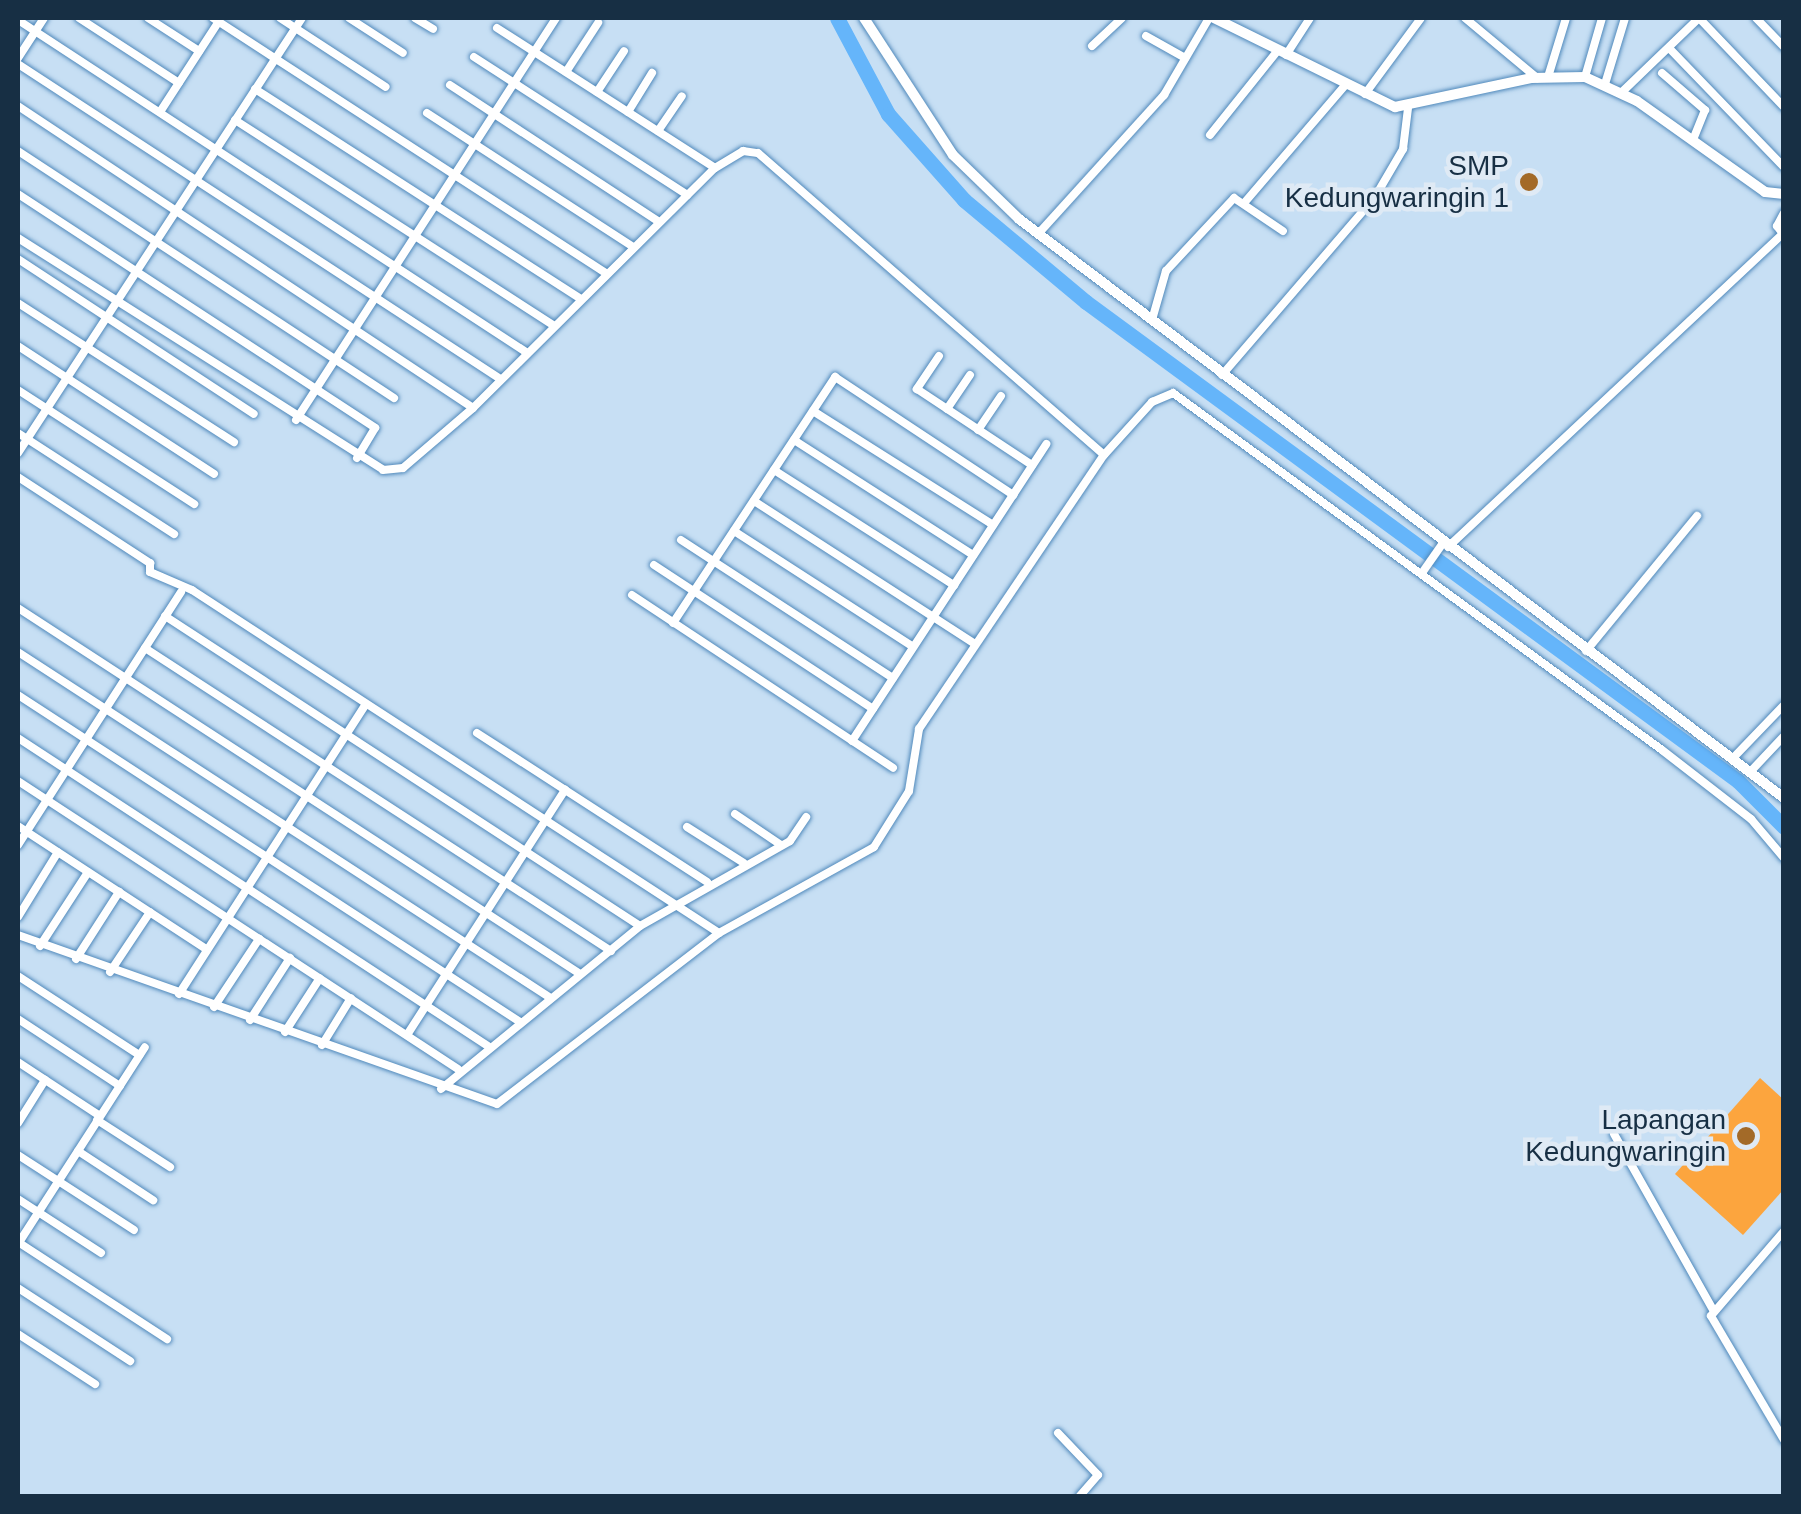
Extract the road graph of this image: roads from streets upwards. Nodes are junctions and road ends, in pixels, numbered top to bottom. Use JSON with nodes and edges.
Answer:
{"nodes":[{"id":1,"x":44,"y":18,"type":"edge"},
{"id":2,"x":80,"y":18,"type":"edge"},
{"id":3,"x":148,"y":18,"type":"edge"},
{"id":4,"x":280,"y":18,"type":"edge"},
{"id":5,"x":302,"y":18,"type":"edge"},
{"id":6,"x":348,"y":18,"type":"edge"},
{"id":7,"x":415,"y":18,"type":"edge"},
{"id":8,"x":556,"y":18,"type":"edge"},
{"id":9,"x":864,"y":18,"type":"edge"},
{"id":10,"x":1122,"y":18,"type":"edge"},
{"id":11,"x":1213,"y":18,"type":"edge"},
{"id":12,"x":1310,"y":18,"type":"edge"},
{"id":13,"x":1422,"y":18,"type":"edge"},
{"id":14,"x":1466,"y":18,"type":"edge"},
{"id":15,"x":1566,"y":18,"type":"edge"},
{"id":16,"x":1602,"y":18,"type":"edge"},
{"id":17,"x":1625,"y":18,"type":"edge"},
{"id":18,"x":1758,"y":18,"type":"edge"},
{"id":19,"x":216,"y":19,"type":"edge"},
{"id":20,"x":18,"y":20,"type":"edge"},
{"id":21,"x":598,"y":23,"type":"dead end"},
{"id":22,"x":295,"y":28,"type":"junction"},
{"id":23,"x":497,"y":28,"type":"dead end"},
{"id":24,"x":433,"y":29,"type":"dead end"},
{"id":25,"x":35,"y":31,"type":"junction"},
{"id":26,"x":1146,"y":36,"type":"dead end"},
{"id":27,"x":1092,"y":46,"type":"dead end"},
{"id":28,"x":1784,"y":47,"type":"edge"},
{"id":29,"x":1669,"y":48,"type":"junction"},
{"id":30,"x":199,"y":51,"type":"junction"},
{"id":31,"x":624,"y":51,"type":"dead end"},
{"id":32,"x":534,"y":52,"type":"junction"},
{"id":33,"x":403,"y":53,"type":"dead end"},
{"id":34,"x":1282,"y":53,"type":"junction"},
{"id":35,"x":474,"y":57,"type":"dead end"},
{"id":36,"x":276,"y":58,"type":"junction"},
{"id":37,"x":1185,"y":58,"type":"junction"},
{"id":38,"x":18,"y":61,"type":"edge"},
{"id":39,"x":566,"y":72,"type":"junction"},
{"id":40,"x":1662,"y":73,"type":"dead end"},
{"id":41,"x":652,"y":74,"type":"dead end"},
{"id":42,"x":1542,"y":77,"type":"junction"},
{"id":43,"x":1585,"y":77,"type":"junction"},
{"id":44,"x":179,"y":82,"type":"junction"},
{"id":45,"x":514,"y":83,"type":"junction"},
{"id":46,"x":1346,"y":84,"type":"junction"},
{"id":47,"x":1605,"y":84,"type":"junction"},
{"id":48,"x":450,"y":86,"type":"dead end"},
{"id":49,"x":386,"y":87,"type":"dead end"},
{"id":50,"x":256,"y":88,"type":"junction"},
{"id":51,"x":597,"y":92,"type":"junction"},
{"id":52,"x":1622,"y":92,"type":"junction"},
{"id":53,"x":1365,"y":94,"type":"junction"},
{"id":54,"x":682,"y":96,"type":"dead end"},
{"id":55,"x":18,"y":106,"type":"edge"},
{"id":56,"x":1784,"y":107,"type":"edge"},
{"id":57,"x":1408,"y":108,"type":"junction"},
{"id":58,"x":160,"y":112,"type":"junction"},
{"id":59,"x":628,"y":112,"type":"junction"},
{"id":60,"x":427,"y":113,"type":"dead end"},
{"id":61,"x":494,"y":114,"type":"junction"},
{"id":62,"x":235,"y":120,"type":"junction"},
{"id":63,"x":658,"y":131,"type":"junction"},
{"id":64,"x":1210,"y":135,"type":"dead end"},
{"id":65,"x":1693,"y":140,"type":"junction"},
{"id":66,"x":474,"y":144,"type":"junction"},
{"id":67,"x":216,"y":149,"type":"junction"},
{"id":68,"x":18,"y":151,"type":"edge"},
{"id":69,"x":1784,"y":167,"type":"edge"},
{"id":70,"x":714,"y":168,"type":"junction"},
{"id":71,"x":454,"y":174,"type":"junction"},
{"id":72,"x":196,"y":180,"type":"junction"},
{"id":73,"x":18,"y":194,"type":"edge"},
{"id":74,"x":1784,"y":194,"type":"edge"},
{"id":75,"x":688,"y":195,"type":"junction"},
{"id":76,"x":1245,"y":202,"type":"junction"},
{"id":77,"x":435,"y":204,"type":"junction"},
{"id":78,"x":176,"y":210,"type":"junction"},
{"id":79,"x":1784,"y":212,"type":"edge"},
{"id":80,"x":658,"y":221,"type":"junction"},
{"id":81,"x":1283,"y":231,"type":"dead end"},
{"id":82,"x":1038,"y":234,"type":"junction"},
{"id":83,"x":1783,"y":234,"type":"edge"},
{"id":84,"x":415,"y":236,"type":"junction"},
{"id":85,"x":18,"y":238,"type":"edge"},
{"id":86,"x":156,"y":242,"type":"junction"},
{"id":87,"x":632,"y":246,"type":"junction"},
{"id":88,"x":18,"y":259,"type":"edge"},
{"id":89,"x":395,"y":266,"type":"junction"},
{"id":90,"x":136,"y":272,"type":"junction"},
{"id":91,"x":606,"y":273,"type":"junction"},
{"id":92,"x":375,"y":297,"type":"junction"},
{"id":93,"x":581,"y":299,"type":"junction"},
{"id":94,"x":18,"y":302,"type":"edge"},
{"id":95,"x":116,"y":303,"type":"junction"},
{"id":96,"x":106,"y":317,"type":"junction"},
{"id":97,"x":1152,"y":320,"type":"junction"},
{"id":98,"x":553,"y":325,"type":"junction"},
{"id":99,"x":354,"y":329,"type":"junction"},
{"id":100,"x":18,"y":346,"type":"edge"},
{"id":101,"x":86,"y":347,"type":"junction"},
{"id":102,"x":526,"y":352,"type":"junction"},
{"id":103,"x":939,"y":356,"type":"dead end"},
{"id":104,"x":335,"y":359,"type":"junction"},
{"id":105,"x":1222,"y":374,"type":"junction"},
{"id":106,"x":970,"y":375,"type":"dead end"},
{"id":107,"x":66,"y":378,"type":"junction"},
{"id":108,"x":500,"y":378,"type":"junction"},
{"id":109,"x":316,"y":389,"type":"junction"},
{"id":110,"x":18,"y":390,"type":"edge"},
{"id":111,"x":1000,"y":396,"type":"dead end"},
{"id":112,"x":394,"y":398,"type":"dead end"},
{"id":113,"x":46,"y":408,"type":"junction"},
{"id":114,"x":473,"y":408,"type":"junction"},
{"id":115,"x":947,"y":410,"type":"junction"},
{"id":116,"x":813,"y":411,"type":"junction"},
{"id":117,"x":254,"y":414,"type":"dead end"},
{"id":118,"x":296,"y":420,"type":"junction"},
{"id":119,"x":978,"y":430,"type":"junction"},
{"id":120,"x":18,"y":432,"type":"edge"},
{"id":121,"x":27,"y":439,"type":"junction"},
{"id":122,"x":794,"y":440,"type":"junction"},
{"id":123,"x":234,"y":442,"type":"dead end"},
{"id":124,"x":1046,"y":444,"type":"dead end"},
{"id":125,"x":18,"y":453,"type":"edge"},
{"id":126,"x":1104,"y":455,"type":"junction"},
{"id":127,"x":357,"y":458,"type":"junction"},
{"id":128,"x":1032,"y":466,"type":"junction"},
{"id":129,"x":774,"y":470,"type":"junction"},
{"id":130,"x":214,"y":474,"type":"dead end"},
{"id":131,"x":18,"y":477,"type":"edge"},
{"id":132,"x":1013,"y":495,"type":"junction"},
{"id":133,"x":754,"y":501,"type":"junction"},
{"id":134,"x":194,"y":504,"type":"dead end"},
{"id":135,"x":1696,"y":516,"type":"dead end"},
{"id":136,"x":993,"y":525,"type":"junction"},
{"id":137,"x":734,"y":531,"type":"junction"},
{"id":138,"x":174,"y":534,"type":"dead end"},
{"id":139,"x":681,"y":540,"type":"dead end"},
{"id":140,"x":1445,"y":545,"type":"junction"},
{"id":141,"x":973,"y":556,"type":"junction"},
{"id":142,"x":714,"y":562,"type":"junction"},
{"id":143,"x":654,"y":565,"type":"dead end"},
{"id":144,"x":1425,"y":569,"type":"junction"},
{"id":145,"x":954,"y":585,"type":"junction"},
{"id":146,"x":181,"y":592,"type":"junction"},
{"id":147,"x":694,"y":592,"type":"junction"},
{"id":148,"x":632,"y":595,"type":"dead end"},
{"id":149,"x":18,"y":608,"type":"edge"},
{"id":150,"x":165,"y":616,"type":"junction"},
{"id":151,"x":933,"y":617,"type":"junction"},
{"id":152,"x":674,"y":623,"type":"junction"},
{"id":153,"x":975,"y":644,"type":"junction"},
{"id":154,"x":913,"y":647,"type":"junction"},
{"id":155,"x":145,"y":648,"type":"junction"},
{"id":156,"x":1586,"y":650,"type":"junction"},
{"id":157,"x":18,"y":652,"type":"edge"},
{"id":158,"x":126,"y":678,"type":"junction"},
{"id":159,"x":893,"y":678,"type":"junction"},
{"id":160,"x":18,"y":695,"type":"edge"},
{"id":161,"x":366,"y":704,"type":"junction"},
{"id":162,"x":1784,"y":705,"type":"edge"},
{"id":163,"x":106,"y":709,"type":"junction"},
{"id":164,"x":873,"y":709,"type":"junction"},
{"id":165,"x":477,"y":733,"type":"dead end"},
{"id":166,"x":346,"y":734,"type":"junction"},
{"id":167,"x":1784,"y":736,"type":"edge"},
{"id":168,"x":18,"y":738,"type":"edge"},
{"id":169,"x":86,"y":740,"type":"junction"},
{"id":170,"x":852,"y":741,"type":"junction"},
{"id":171,"x":1735,"y":756,"type":"junction"},
{"id":172,"x":326,"y":765,"type":"junction"},
{"id":173,"x":893,"y":768,"type":"dead end"},
{"id":174,"x":67,"y":770,"type":"junction"},
{"id":175,"x":1752,"y":770,"type":"junction"},
{"id":176,"x":18,"y":781,"type":"edge"},
{"id":177,"x":565,"y":790,"type":"junction"},
{"id":178,"x":306,"y":796,"type":"junction"},
{"id":179,"x":1784,"y":798,"type":"edge"},
{"id":180,"x":46,"y":800,"type":"junction"},
{"id":181,"x":735,"y":814,"type":"dead end"},
{"id":182,"x":806,"y":817,"type":"dead end"},
{"id":183,"x":546,"y":820,"type":"junction"},
{"id":184,"x":286,"y":827,"type":"junction"},
{"id":185,"x":687,"y":827,"type":"dead end"},
{"id":186,"x":22,"y":828,"type":"edge"},
{"id":187,"x":18,"y":845,"type":"edge"},
{"id":188,"x":782,"y":845,"type":"junction"},
{"id":189,"x":58,"y":852,"type":"junction"},
{"id":190,"x":526,"y":852,"type":"junction"},
{"id":191,"x":267,"y":857,"type":"junction"},
{"id":192,"x":1784,"y":858,"type":"edge"},
{"id":193,"x":744,"y":864,"type":"junction"},
{"id":194,"x":88,"y":872,"type":"junction"},
{"id":195,"x":506,"y":882,"type":"junction"},
{"id":196,"x":707,"y":882,"type":"junction"},
{"id":197,"x":248,"y":888,"type":"junction"},
{"id":198,"x":119,"y":892,"type":"junction"},
{"id":199,"x":673,"y":903,"type":"junction"},
{"id":200,"x":150,"y":912,"type":"junction"},
{"id":201,"x":486,"y":913,"type":"junction"},
{"id":202,"x":18,"y":917,"type":"edge"},
{"id":203,"x":227,"y":918,"type":"junction"},
{"id":204,"x":640,"y":926,"type":"junction"},
{"id":205,"x":719,"y":933,"type":"junction"},
{"id":206,"x":18,"y":936,"type":"edge"},
{"id":207,"x":260,"y":939,"type":"junction"},
{"id":208,"x":466,"y":943,"type":"junction"},
{"id":209,"x":40,"y":946,"type":"junction"},
{"id":210,"x":206,"y":949,"type":"junction"},
{"id":211,"x":611,"y":951,"type":"junction"},
{"id":212,"x":290,"y":958,"type":"junction"},
{"id":213,"x":76,"y":959,"type":"junction"},
{"id":214,"x":110,"y":972,"type":"junction"},
{"id":215,"x":446,"y":974,"type":"junction"},
{"id":216,"x":580,"y":974,"type":"junction"},
{"id":217,"x":18,"y":976,"type":"edge"},
{"id":218,"x":320,"y":978,"type":"junction"},
{"id":219,"x":179,"y":994,"type":"junction"},
{"id":220,"x":549,"y":997,"type":"junction"},
{"id":221,"x":351,"y":998,"type":"junction"},
{"id":222,"x":426,"y":1005,"type":"junction"},
{"id":223,"x":214,"y":1007,"type":"junction"},
{"id":224,"x":18,"y":1019,"type":"edge"},
{"id":225,"x":250,"y":1020,"type":"junction"},
{"id":226,"x":520,"y":1022,"type":"junction"},
{"id":227,"x":285,"y":1032,"type":"junction"},
{"id":228,"x":406,"y":1034,"type":"junction"},
{"id":229,"x":322,"y":1046,"type":"junction"},
{"id":230,"x":488,"y":1046,"type":"junction"},
{"id":231,"x":18,"y":1062,"type":"edge"},
{"id":232,"x":458,"y":1069,"type":"junction"},
{"id":233,"x":45,"y":1080,"type":"junction"},
{"id":234,"x":120,"y":1086,"type":"junction"},
{"id":235,"x":441,"y":1089,"type":"junction"},
{"id":236,"x":22,"y":1108,"type":"edge"},
{"id":237,"x":99,"y":1118,"type":"junction"},
{"id":238,"x":18,"y":1123,"type":"edge"},
{"id":239,"x":1614,"y":1134,"type":"dead end"},
{"id":240,"x":78,"y":1151,"type":"junction"},
{"id":241,"x":18,"y":1155,"type":"edge"},
{"id":242,"x":170,"y":1166,"type":"dead end"},
{"id":243,"x":58,"y":1181,"type":"junction"},
{"id":244,"x":18,"y":1199,"type":"edge"},
{"id":245,"x":154,"y":1200,"type":"dead end"},
{"id":246,"x":38,"y":1212,"type":"junction"},
{"id":247,"x":134,"y":1230,"type":"dead end"},
{"id":248,"x":1784,"y":1231,"type":"edge"},
{"id":249,"x":18,"y":1243,"type":"edge"},
{"id":250,"x":101,"y":1253,"type":"dead end"},
{"id":251,"x":18,"y":1288,"type":"edge"},
{"id":252,"x":1713,"y":1310,"type":"junction"},
{"id":253,"x":18,"y":1334,"type":"edge"},
{"id":254,"x":167,"y":1340,"type":"dead end"},
{"id":255,"x":130,"y":1362,"type":"dead end"},
{"id":256,"x":95,"y":1384,"type":"dead end"},
{"id":257,"x":1058,"y":1433,"type":"dead end"},
{"id":258,"x":1784,"y":1440,"type":"edge"},
{"id":259,"x":1080,"y":1496,"type":"edge"}],
"edges":[{"from":1,"to":25,"type":"street"},
{"from":2,"to":44,"type":"street"},
{"from":3,"to":30,"type":"street"},
{"from":4,"to":22,"type":"street"},
{"from":5,"to":22,"type":"street"},
{"from":6,"to":33,"type":"street"},
{"from":7,"to":24,"type":"street"},
{"from":8,"to":32,"type":"street"},
{"from":9,"to":82,"type":"street"},
{"from":10,"to":27,"type":"street"},
{"from":11,"to":34,"type":"street"},
{"from":11,"to":37,"type":"street"},
{"from":12,"to":34,"type":"street"},
{"from":13,"to":53,"type":"street"},
{"from":14,"to":42,"type":"street"},
{"from":15,"to":42,"type":"street"},
{"from":16,"to":43,"type":"street"},
{"from":17,"to":47,"type":"street"},
{"from":18,"to":28,"type":"street"},
{"from":19,"to":30,"type":"street"},
{"from":19,"to":36,"type":"street"},
{"from":20,"to":25,"type":"street"},
{"from":21,"to":39,"type":"street"},
{"from":22,"to":36,"type":"street"},
{"from":22,"to":49,"type":"street"},
{"from":23,"to":32,"type":"street"},
{"from":25,"to":38,"type":"street"},
{"from":25,"to":58,"type":"street"},
{"from":26,"to":37,"type":"street"},
{"from":29,"to":52,"type":"street"},
{"from":29,"to":56,"type":"street"},
{"from":29,"to":69,"type":"street"},
{"from":30,"to":44,"type":"street"},
{"from":31,"to":51,"type":"street"},
{"from":32,"to":39,"type":"street"},
{"from":32,"to":45,"type":"street"},
{"from":34,"to":46,"type":"street"},
{"from":34,"to":64,"type":"street"},
{"from":35,"to":45,"type":"street"},
{"from":36,"to":50,"type":"street"},
{"from":36,"to":71,"type":"street"},
{"from":37,"to":82,"type":"street"},
{"from":38,"to":72,"type":"street"},
{"from":39,"to":51,"type":"street"},
{"from":40,"to":65,"type":"street"},
{"from":41,"to":59,"type":"street"},
{"from":42,"to":43,"type":"street"},
{"from":42,"to":57,"type":"street"},
{"from":43,"to":47,"type":"street"},
{"from":44,"to":58,"type":"street"},
{"from":45,"to":61,"type":"street"},
{"from":45,"to":75,"type":"street"},
{"from":46,"to":53,"type":"street"},
{"from":46,"to":76,"type":"street"},
{"from":47,"to":52,"type":"street"},
{"from":48,"to":61,"type":"street"},
{"from":50,"to":62,"type":"street"},
{"from":50,"to":77,"type":"street"},
{"from":51,"to":59,"type":"street"},
{"from":52,"to":65,"type":"street"},
{"from":53,"to":57,"type":"street"},
{"from":54,"to":63,"type":"street"},
{"from":55,"to":78,"type":"street"},
{"from":57,"to":105,"type":"street"},
{"from":58,"to":67,"type":"street"},
{"from":59,"to":63,"type":"street"},
{"from":60,"to":66,"type":"street"},
{"from":61,"to":66,"type":"street"},
{"from":61,"to":80,"type":"street"},
{"from":62,"to":67,"type":"street"},
{"from":62,"to":84,"type":"street"},
{"from":63,"to":70,"type":"street"},
{"from":65,"to":74,"type":"street"},
{"from":66,"to":71,"type":"street"},
{"from":66,"to":87,"type":"street"},
{"from":67,"to":72,"type":"street"},
{"from":67,"to":89,"type":"street"},
{"from":68,"to":86,"type":"street"},
{"from":70,"to":75,"type":"street"},
{"from":70,"to":126,"type":"street"},
{"from":71,"to":77,"type":"street"},
{"from":71,"to":91,"type":"street"},
{"from":72,"to":78,"type":"street"},
{"from":72,"to":92,"type":"street"},
{"from":73,"to":90,"type":"street"},
{"from":75,"to":80,"type":"street"},
{"from":76,"to":81,"type":"street"},
{"from":76,"to":97,"type":"street"},
{"from":77,"to":84,"type":"street"},
{"from":77,"to":93,"type":"street"},
{"from":78,"to":86,"type":"street"},
{"from":78,"to":99,"type":"street"},
{"from":79,"to":83,"type":"street"},
{"from":80,"to":87,"type":"street"},
{"from":82,"to":97,"type":"street"},
{"from":83,"to":140,"type":"street"},
{"from":84,"to":89,"type":"street"},
{"from":84,"to":98,"type":"street"},
{"from":85,"to":95,"type":"street"},
{"from":86,"to":90,"type":"street"},
{"from":86,"to":104,"type":"street"},
{"from":87,"to":91,"type":"street"},
{"from":88,"to":96,"type":"street"},
{"from":89,"to":92,"type":"street"},
{"from":89,"to":102,"type":"street"},
{"from":90,"to":95,"type":"street"},
{"from":90,"to":109,"type":"street"},
{"from":91,"to":93,"type":"street"},
{"from":92,"to":99,"type":"street"},
{"from":92,"to":108,"type":"street"},
{"from":93,"to":98,"type":"street"},
{"from":94,"to":101,"type":"street"},
{"from":95,"to":96,"type":"street"},
{"from":95,"to":118,"type":"street"},
{"from":96,"to":101,"type":"street"},
{"from":96,"to":117,"type":"street"},
{"from":97,"to":105,"type":"street"},
{"from":98,"to":102,"type":"street"},
{"from":99,"to":104,"type":"street"},
{"from":99,"to":114,"type":"street"},
{"from":100,"to":107,"type":"street"},
{"from":101,"to":107,"type":"street"},
{"from":101,"to":123,"type":"street"},
{"from":102,"to":108,"type":"street"},
{"from":103,"to":115,"type":"street"},
{"from":104,"to":109,"type":"street"},
{"from":104,"to":112,"type":"street"},
{"from":105,"to":140,"type":"street"},
{"from":106,"to":115,"type":"street"},
{"from":107,"to":113,"type":"street"},
{"from":107,"to":130,"type":"street"},
{"from":108,"to":114,"type":"street"},
{"from":109,"to":118,"type":"street"},
{"from":109,"to":127,"type":"street"},
{"from":110,"to":113,"type":"street"},
{"from":111,"to":119,"type":"street"},
{"from":113,"to":121,"type":"street"},
{"from":113,"to":134,"type":"street"},
{"from":114,"to":127,"type":"street"},
{"from":115,"to":119,"type":"street"},
{"from":116,"to":122,"type":"street"},
{"from":116,"to":132,"type":"street"},
{"from":116,"to":136,"type":"street"},
{"from":118,"to":127,"type":"street"},
{"from":119,"to":128,"type":"street"},
{"from":120,"to":121,"type":"street"},
{"from":121,"to":125,"type":"street"},
{"from":121,"to":138,"type":"street"},
{"from":122,"to":129,"type":"street"},
{"from":122,"to":141,"type":"street"},
{"from":124,"to":128,"type":"street"},
{"from":126,"to":144,"type":"street"},
{"from":126,"to":153,"type":"street"},
{"from":128,"to":132,"type":"street"},
{"from":129,"to":133,"type":"street"},
{"from":129,"to":145,"type":"street"},
{"from":131,"to":146,"type":"street"},
{"from":132,"to":136,"type":"street"},
{"from":133,"to":137,"type":"street"},
{"from":133,"to":151,"type":"street"},
{"from":135,"to":156,"type":"street"},
{"from":136,"to":141,"type":"street"},
{"from":137,"to":142,"type":"street"},
{"from":137,"to":154,"type":"street"},
{"from":139,"to":142,"type":"street"},
{"from":140,"to":144,"type":"street"},
{"from":140,"to":156,"type":"street"},
{"from":141,"to":145,"type":"street"},
{"from":142,"to":147,"type":"street"},
{"from":142,"to":159,"type":"street"},
{"from":143,"to":147,"type":"street"},
{"from":144,"to":192,"type":"street"},
{"from":145,"to":151,"type":"street"},
{"from":146,"to":150,"type":"street"},
{"from":146,"to":161,"type":"street"},
{"from":147,"to":152,"type":"street"},
{"from":147,"to":164,"type":"street"},
{"from":148,"to":152,"type":"street"},
{"from":149,"to":158,"type":"street"},
{"from":150,"to":155,"type":"street"},
{"from":150,"to":166,"type":"street"},
{"from":151,"to":153,"type":"street"},
{"from":151,"to":154,"type":"street"},
{"from":152,"to":170,"type":"street"},
{"from":153,"to":205,"type":"street"},
{"from":154,"to":159,"type":"street"},
{"from":155,"to":158,"type":"street"},
{"from":155,"to":172,"type":"street"},
{"from":156,"to":171,"type":"street"},
{"from":157,"to":163,"type":"street"},
{"from":158,"to":163,"type":"street"},
{"from":158,"to":178,"type":"street"},
{"from":159,"to":164,"type":"street"},
{"from":160,"to":169,"type":"street"},
{"from":161,"to":166,"type":"street"},
{"from":161,"to":183,"type":"street"},
{"from":162,"to":171,"type":"street"},
{"from":163,"to":169,"type":"street"},
{"from":163,"to":184,"type":"street"},
{"from":164,"to":170,"type":"street"},
{"from":165,"to":177,"type":"street"},
{"from":166,"to":172,"type":"street"},
{"from":166,"to":190,"type":"street"},
{"from":167,"to":175,"type":"street"},
{"from":168,"to":174,"type":"street"},
{"from":169,"to":174,"type":"street"},
{"from":169,"to":191,"type":"street"},
{"from":170,"to":173,"type":"street"},
{"from":171,"to":175,"type":"street"},
{"from":172,"to":178,"type":"street"},
{"from":172,"to":195,"type":"street"},
{"from":174,"to":180,"type":"street"},
{"from":174,"to":197,"type":"street"},
{"from":175,"to":179,"type":"street"},
{"from":176,"to":180,"type":"street"},
{"from":177,"to":183,"type":"street"},
{"from":177,"to":196,"type":"street"},
{"from":178,"to":184,"type":"street"},
{"from":178,"to":201,"type":"street"},
{"from":180,"to":186,"type":"street"},
{"from":180,"to":203,"type":"street"},
{"from":181,"to":188,"type":"street"},
{"from":182,"to":188,"type":"street"},
{"from":183,"to":190,"type":"street"},
{"from":183,"to":199,"type":"street"},
{"from":184,"to":191,"type":"street"},
{"from":184,"to":208,"type":"street"},
{"from":185,"to":193,"type":"street"},
{"from":186,"to":187,"type":"street"},
{"from":186,"to":189,"type":"street"},
{"from":188,"to":193,"type":"street"},
{"from":189,"to":194,"type":"street"},
{"from":189,"to":202,"type":"street"},
{"from":190,"to":195,"type":"street"},
{"from":190,"to":204,"type":"street"},
{"from":191,"to":197,"type":"street"},
{"from":191,"to":215,"type":"street"},
{"from":193,"to":196,"type":"street"},
{"from":194,"to":198,"type":"street"},
{"from":194,"to":209,"type":"street"},
{"from":195,"to":201,"type":"street"},
{"from":195,"to":211,"type":"street"},
{"from":196,"to":199,"type":"street"},
{"from":197,"to":203,"type":"street"},
{"from":197,"to":222,"type":"street"},
{"from":198,"to":200,"type":"street"},
{"from":198,"to":213,"type":"street"},
{"from":199,"to":204,"type":"street"},
{"from":199,"to":205,"type":"street"},
{"from":200,"to":210,"type":"street"},
{"from":200,"to":214,"type":"street"},
{"from":201,"to":208,"type":"street"},
{"from":201,"to":216,"type":"street"},
{"from":203,"to":207,"type":"street"},
{"from":203,"to":210,"type":"street"},
{"from":204,"to":211,"type":"street"},
{"from":205,"to":235,"type":"street"},
{"from":206,"to":209,"type":"street"},
{"from":207,"to":212,"type":"street"},
{"from":207,"to":223,"type":"street"},
{"from":208,"to":215,"type":"street"},
{"from":208,"to":220,"type":"street"},
{"from":209,"to":213,"type":"street"},
{"from":210,"to":219,"type":"street"},
{"from":211,"to":216,"type":"street"},
{"from":212,"to":218,"type":"street"},
{"from":212,"to":225,"type":"street"},
{"from":213,"to":214,"type":"street"},
{"from":214,"to":219,"type":"street"},
{"from":215,"to":222,"type":"street"},
{"from":215,"to":226,"type":"street"},
{"from":216,"to":220,"type":"street"},
{"from":217,"to":234,"type":"street"},
{"from":218,"to":221,"type":"street"},
{"from":218,"to":227,"type":"street"},
{"from":219,"to":223,"type":"street"},
{"from":220,"to":226,"type":"street"},
{"from":221,"to":228,"type":"street"},
{"from":221,"to":229,"type":"street"},
{"from":222,"to":228,"type":"street"},
{"from":222,"to":230,"type":"street"},
{"from":223,"to":225,"type":"street"},
{"from":224,"to":234,"type":"street"},
{"from":225,"to":227,"type":"street"},
{"from":226,"to":230,"type":"street"},
{"from":227,"to":229,"type":"street"},
{"from":228,"to":232,"type":"street"},
{"from":229,"to":235,"type":"street"},
{"from":230,"to":232,"type":"street"},
{"from":231,"to":233,"type":"street"},
{"from":232,"to":235,"type":"street"},
{"from":233,"to":236,"type":"street"},
{"from":233,"to":237,"type":"street"},
{"from":234,"to":237,"type":"street"},
{"from":236,"to":238,"type":"street"},
{"from":237,"to":240,"type":"street"},
{"from":237,"to":242,"type":"street"},
{"from":239,"to":252,"type":"street"},
{"from":240,"to":243,"type":"street"},
{"from":240,"to":245,"type":"street"},
{"from":241,"to":243,"type":"street"},
{"from":243,"to":246,"type":"street"},
{"from":243,"to":247,"type":"street"},
{"from":244,"to":246,"type":"street"},
{"from":246,"to":249,"type":"street"},
{"from":246,"to":250,"type":"street"},
{"from":248,"to":252,"type":"street"},
{"from":249,"to":254,"type":"street"},
{"from":251,"to":255,"type":"street"},
{"from":252,"to":258,"type":"street"},
{"from":253,"to":256,"type":"street"},
{"from":257,"to":259,"type":"street"}]}
